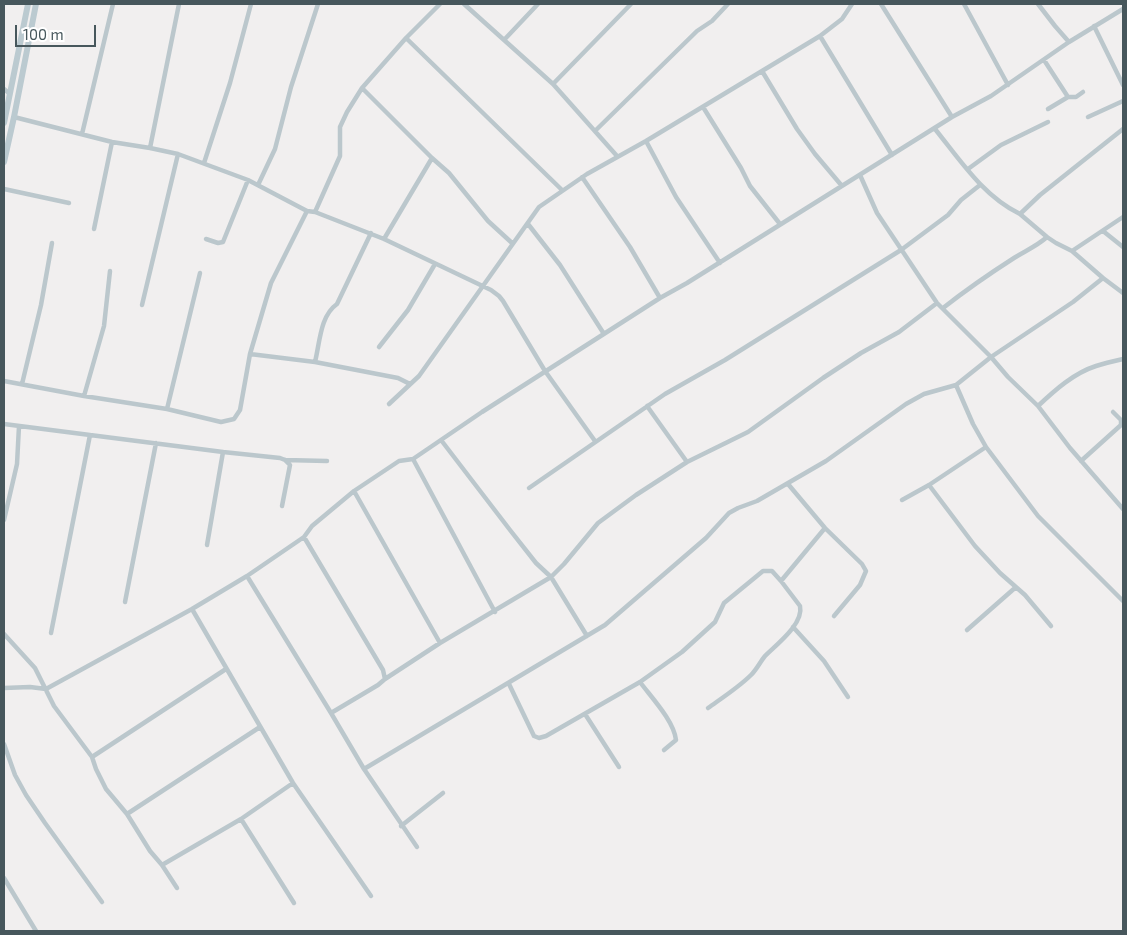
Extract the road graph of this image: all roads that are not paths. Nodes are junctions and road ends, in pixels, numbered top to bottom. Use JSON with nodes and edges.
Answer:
{"nodes":[{"id":1,"x":28,"y":4,"type":"edge"},
{"id":2,"x":36,"y":4,"type":"edge"},
{"id":3,"x":113,"y":4,"type":"edge"},
{"id":4,"x":180,"y":4,"type":"edge"},
{"id":5,"x":251,"y":4,"type":"edge"},
{"id":6,"x":318,"y":4,"type":"edge"},
{"id":7,"x":440,"y":4,"type":"edge"},
{"id":8,"x":464,"y":4,"type":"edge"},
{"id":9,"x":538,"y":4,"type":"edge"},
{"id":10,"x":630,"y":4,"type":"edge"},
{"id":11,"x":728,"y":4,"type":"edge"},
{"id":12,"x":852,"y":4,"type":"edge"},
{"id":13,"x":881,"y":4,"type":"edge"},
{"id":14,"x":964,"y":4,"type":"edge"},
{"id":15,"x":1038,"y":4,"type":"edge"},
{"id":16,"x":1118,"y":4,"type":"edge"},
{"id":17,"x":1123,"y":10,"type":"edge"},
{"id":18,"x":1094,"y":26,"type":"junction"},
{"id":19,"x":820,"y":36,"type":"junction"},
{"id":20,"x":406,"y":38,"type":"junction"},
{"id":21,"x":504,"y":40,"type":"junction"},
{"id":22,"x":1069,"y":42,"type":"junction"},
{"id":23,"x":1044,"y":60,"type":"junction"},
{"id":24,"x":762,"y":71,"type":"junction"},
{"id":25,"x":553,"y":84,"type":"junction"},
{"id":26,"x":1008,"y":85,"type":"junction"},
{"id":27,"x":1123,"y":85,"type":"edge"},
{"id":28,"x":362,"y":88,"type":"junction"},
{"id":29,"x":4,"y":89,"type":"edge"},
{"id":30,"x":1083,"y":92,"type":"dead end"},
{"id":31,"x":10,"y":94,"type":"junction"},
{"id":32,"x":1068,"y":97,"type":"junction"},
{"id":33,"x":1123,"y":101,"type":"edge"},
{"id":34,"x":703,"y":107,"type":"junction"},
{"id":35,"x":1048,"y":109,"type":"dead end"},
{"id":36,"x":14,"y":117,"type":"junction"},
{"id":37,"x":952,"y":117,"type":"junction"},
{"id":38,"x":1088,"y":117,"type":"dead end"},
{"id":39,"x":1048,"y":122,"type":"dead end"},
{"id":40,"x":4,"y":123,"type":"edge"},
{"id":41,"x":935,"y":129,"type":"junction"},
{"id":42,"x":1123,"y":129,"type":"edge"},
{"id":43,"x":596,"y":130,"type":"junction"},
{"id":44,"x":82,"y":134,"type":"junction"},
{"id":45,"x":646,"y":141,"type":"junction"},
{"id":46,"x":112,"y":142,"type":"junction"},
{"id":47,"x":150,"y":148,"type":"junction"},
{"id":48,"x":178,"y":154,"type":"junction"},
{"id":49,"x":892,"y":155,"type":"junction"},
{"id":50,"x":618,"y":156,"type":"junction"},
{"id":51,"x":432,"y":158,"type":"junction"},
{"id":52,"x":4,"y":162,"type":"edge"},
{"id":53,"x":204,"y":163,"type":"junction"},
{"id":54,"x":968,"y":169,"type":"junction"},
{"id":55,"x":860,"y":175,"type":"junction"},
{"id":56,"x":582,"y":177,"type":"junction"},
{"id":57,"x":248,"y":180,"type":"junction"},
{"id":58,"x":258,"y":185,"type":"junction"},
{"id":59,"x":980,"y":185,"type":"junction"},
{"id":60,"x":842,"y":186,"type":"junction"},
{"id":61,"x":4,"y":189,"type":"edge"},
{"id":62,"x":562,"y":190,"type":"junction"},
{"id":63,"x":69,"y":203,"type":"dead end"},
{"id":64,"x":307,"y":211,"type":"junction"},
{"id":65,"x":315,"y":212,"type":"junction"},
{"id":66,"x":1020,"y":214,"type":"junction"},
{"id":67,"x":1123,"y":217,"type":"edge"},
{"id":68,"x":528,"y":224,"type":"junction"},
{"id":69,"x":780,"y":224,"type":"junction"},
{"id":70,"x":94,"y":229,"type":"dead end"},
{"id":71,"x":1103,"y":231,"type":"junction"},
{"id":72,"x":371,"y":233,"type":"junction"},
{"id":73,"x":1047,"y":237,"type":"junction"},
{"id":74,"x":384,"y":238,"type":"junction"},
{"id":75,"x":206,"y":239,"type":"dead end"},
{"id":76,"x":52,"y":243,"type":"dead end"},
{"id":77,"x":512,"y":243,"type":"junction"},
{"id":78,"x":1123,"y":247,"type":"edge"},
{"id":79,"x":901,"y":250,"type":"junction"},
{"id":80,"x":1072,"y":251,"type":"junction"},
{"id":81,"x":720,"y":262,"type":"junction"},
{"id":82,"x":435,"y":264,"type":"junction"},
{"id":83,"x":110,"y":271,"type":"dead end"},
{"id":84,"x":200,"y":273,"type":"dead end"},
{"id":85,"x":1103,"y":278,"type":"junction"},
{"id":86,"x":482,"y":286,"type":"junction"},
{"id":87,"x":1123,"y":293,"type":"edge"},
{"id":88,"x":660,"y":298,"type":"junction"},
{"id":89,"x":938,"y":303,"type":"junction"},
{"id":90,"x":142,"y":305,"type":"dead end"},
{"id":91,"x":943,"y":308,"type":"junction"},
{"id":92,"x":604,"y":334,"type":"junction"},
{"id":93,"x":378,"y":347,"type":"dead end"},
{"id":94,"x":250,"y":354,"type":"junction"},
{"id":95,"x":991,"y":356,"type":"junction"},
{"id":96,"x":1123,"y":359,"type":"edge"},
{"id":97,"x":316,"y":362,"type":"junction"},
{"id":98,"x":545,"y":372,"type":"junction"},
{"id":99,"x":4,"y":381,"type":"edge"},
{"id":100,"x":22,"y":384,"type":"junction"},
{"id":101,"x":410,"y":384,"type":"junction"},
{"id":102,"x":956,"y":385,"type":"junction"},
{"id":103,"x":84,"y":396,"type":"junction"},
{"id":104,"x":389,"y":404,"type":"dead end"},
{"id":105,"x":647,"y":406,"type":"junction"},
{"id":106,"x":1038,"y":406,"type":"junction"},
{"id":107,"x":167,"y":409,"type":"junction"},
{"id":108,"x":1113,"y":412,"type":"dead end"},
{"id":109,"x":4,"y":424,"type":"edge"},
{"id":110,"x":20,"y":426,"type":"junction"},
{"id":111,"x":90,"y":435,"type":"junction"},
{"id":112,"x":441,"y":440,"type":"junction"},
{"id":113,"x":595,"y":441,"type":"junction"},
{"id":114,"x":156,"y":443,"type":"junction"},
{"id":115,"x":986,"y":447,"type":"junction"},
{"id":116,"x":223,"y":452,"type":"junction"},
{"id":117,"x":412,"y":459,"type":"junction"},
{"id":118,"x":285,"y":460,"type":"junction"},
{"id":119,"x":328,"y":461,"type":"dead end"},
{"id":120,"x":1081,"y":461,"type":"junction"},
{"id":121,"x":687,"y":462,"type":"junction"},
{"id":122,"x":788,"y":484,"type":"junction"},
{"id":123,"x":929,"y":485,"type":"junction"},
{"id":124,"x":529,"y":488,"type":"dead end"},
{"id":125,"x":354,"y":491,"type":"junction"},
{"id":126,"x":902,"y":500,"type":"dead end"},
{"id":127,"x":282,"y":506,"type":"dead end"},
{"id":128,"x":1123,"y":509,"type":"edge"},
{"id":129,"x":4,"y":520,"type":"edge"},
{"id":130,"x":825,"y":528,"type":"junction"},
{"id":131,"x":304,"y":537,"type":"junction"},
{"id":132,"x":207,"y":545,"type":"dead end"},
{"id":133,"x":247,"y":576,"type":"junction"},
{"id":134,"x":551,"y":577,"type":"junction"},
{"id":135,"x":781,"y":582,"type":"junction"},
{"id":136,"x":1016,"y":587,"type":"junction"},
{"id":137,"x":1123,"y":600,"type":"edge"},
{"id":138,"x":125,"y":602,"type":"dead end"},
{"id":139,"x":192,"y":609,"type":"junction"},
{"id":140,"x":495,"y":612,"type":"junction"},
{"id":141,"x":834,"y":616,"type":"dead end"},
{"id":142,"x":1050,"y":626,"type":"dead end"},
{"id":143,"x":793,"y":627,"type":"junction"},
{"id":144,"x":967,"y":630,"type":"dead end"},
{"id":145,"x":50,"y":633,"type":"dead end"},
{"id":146,"x":4,"y":634,"type":"edge"},
{"id":147,"x":588,"y":636,"type":"junction"},
{"id":148,"x":440,"y":643,"type":"junction"},
{"id":149,"x":226,"y":669,"type":"junction"},
{"id":150,"x":385,"y":679,"type":"junction"},
{"id":151,"x":640,"y":682,"type":"junction"},
{"id":152,"x":509,"y":684,"type":"junction"},
{"id":153,"x":4,"y":688,"type":"edge"},
{"id":154,"x":46,"y":689,"type":"junction"},
{"id":155,"x":848,"y":697,"type":"dead end"},
{"id":156,"x":708,"y":708,"type":"dead end"},
{"id":157,"x":331,"y":713,"type":"junction"},
{"id":158,"x":585,"y":714,"type":"junction"},
{"id":159,"x":260,"y":727,"type":"junction"},
{"id":160,"x":4,"y":744,"type":"edge"},
{"id":161,"x":664,"y":750,"type":"dead end"},
{"id":162,"x":92,"y":757,"type":"junction"},
{"id":163,"x":619,"y":767,"type":"dead end"},
{"id":164,"x":364,"y":769,"type":"junction"},
{"id":165,"x":293,"y":783,"type":"junction"},
{"id":166,"x":444,"y":793,"type":"dead end"},
{"id":167,"x":127,"y":814,"type":"junction"},
{"id":168,"x":241,"y":819,"type":"junction"},
{"id":169,"x":401,"y":826,"type":"junction"},
{"id":170,"x":417,"y":847,"type":"dead end"},
{"id":171,"x":162,"y":865,"type":"junction"},
{"id":172,"x":4,"y":878,"type":"edge"},
{"id":173,"x":178,"y":888,"type":"dead end"},
{"id":174,"x":371,"y":896,"type":"dead end"},
{"id":175,"x":102,"y":902,"type":"dead end"},
{"id":176,"x":294,"y":903,"type":"dead end"},
{"id":177,"x":36,"y":931,"type":"edge"}],
"edges":[{"from":1,"to":31,"type":"street"},
{"from":2,"to":36,"type":"street"},
{"from":3,"to":44,"type":"street"},
{"from":4,"to":47,"type":"street"},
{"from":5,"to":53,"type":"street"},
{"from":6,"to":58,"type":"street"},
{"from":7,"to":20,"type":"street"},
{"from":8,"to":21,"type":"street"},
{"from":9,"to":21,"type":"street"},
{"from":10,"to":25,"type":"street"},
{"from":11,"to":43,"type":"street"},
{"from":12,"to":19,"type":"street"},
{"from":13,"to":37,"type":"street"},
{"from":14,"to":26,"type":"street"},
{"from":15,"to":22,"type":"street"},
{"from":16,"to":17,"type":"street"},
{"from":17,"to":18,"type":"street"},
{"from":18,"to":22,"type":"street"},
{"from":18,"to":27,"type":"street"},
{"from":19,"to":24,"type":"street"},
{"from":19,"to":49,"type":"street"},
{"from":20,"to":28,"type":"street"},
{"from":20,"to":62,"type":"street"},
{"from":21,"to":25,"type":"street"},
{"from":22,"to":23,"type":"street"},
{"from":23,"to":26,"type":"street"},
{"from":23,"to":32,"type":"street"},
{"from":24,"to":34,"type":"street"},
{"from":24,"to":60,"type":"street"},
{"from":25,"to":43,"type":"street"},
{"from":26,"to":37,"type":"street"},
{"from":28,"to":51,"type":"street"},
{"from":28,"to":65,"type":"street"},
{"from":29,"to":31,"type":"street"},
{"from":30,"to":32,"type":"street"},
{"from":31,"to":40,"type":"street"},
{"from":32,"to":35,"type":"street"},
{"from":33,"to":38,"type":"street"},
{"from":34,"to":45,"type":"street"},
{"from":34,"to":69,"type":"street"},
{"from":36,"to":44,"type":"street"},
{"from":36,"to":52,"type":"street"},
{"from":37,"to":41,"type":"street"},
{"from":39,"to":54,"type":"street"},
{"from":41,"to":49,"type":"street"},
{"from":41,"to":54,"type":"street"},
{"from":42,"to":66,"type":"street"},
{"from":43,"to":50,"type":"street"},
{"from":44,"to":46,"type":"street"},
{"from":45,"to":50,"type":"street"},
{"from":45,"to":81,"type":"street"},
{"from":46,"to":47,"type":"street"},
{"from":46,"to":70,"type":"street"},
{"from":47,"to":48,"type":"street"},
{"from":48,"to":53,"type":"street"},
{"from":48,"to":90,"type":"street"},
{"from":49,"to":55,"type":"street"},
{"from":50,"to":56,"type":"street"},
{"from":51,"to":74,"type":"street"},
{"from":51,"to":77,"type":"street"},
{"from":53,"to":57,"type":"street"},
{"from":54,"to":59,"type":"street"},
{"from":55,"to":60,"type":"street"},
{"from":55,"to":79,"type":"street"},
{"from":56,"to":62,"type":"street"},
{"from":56,"to":88,"type":"street"},
{"from":57,"to":58,"type":"street"},
{"from":57,"to":75,"type":"street"},
{"from":58,"to":64,"type":"street"},
{"from":59,"to":66,"type":"street"},
{"from":59,"to":79,"type":"street"},
{"from":60,"to":69,"type":"street"},
{"from":61,"to":63,"type":"street"},
{"from":62,"to":68,"type":"street"},
{"from":64,"to":65,"type":"street"},
{"from":64,"to":94,"type":"street"},
{"from":65,"to":72,"type":"street"},
{"from":66,"to":73,"type":"street"},
{"from":67,"to":71,"type":"street"},
{"from":68,"to":77,"type":"street"},
{"from":68,"to":92,"type":"street"},
{"from":69,"to":81,"type":"street"},
{"from":71,"to":78,"type":"street"},
{"from":71,"to":80,"type":"street"},
{"from":72,"to":74,"type":"street"},
{"from":72,"to":97,"type":"street"},
{"from":73,"to":80,"type":"street"},
{"from":73,"to":91,"type":"street"},
{"from":74,"to":82,"type":"street"},
{"from":76,"to":100,"type":"street"},
{"from":77,"to":86,"type":"street"},
{"from":79,"to":89,"type":"street"},
{"from":79,"to":105,"type":"street"},
{"from":80,"to":85,"type":"street"},
{"from":81,"to":88,"type":"street"},
{"from":82,"to":86,"type":"street"},
{"from":82,"to":93,"type":"street"},
{"from":83,"to":103,"type":"street"},
{"from":84,"to":107,"type":"street"},
{"from":85,"to":87,"type":"street"},
{"from":85,"to":95,"type":"street"},
{"from":86,"to":98,"type":"street"},
{"from":86,"to":101,"type":"street"},
{"from":88,"to":92,"type":"street"},
{"from":89,"to":91,"type":"street"},
{"from":89,"to":121,"type":"street"},
{"from":91,"to":95,"type":"street"},
{"from":92,"to":98,"type":"street"},
{"from":94,"to":97,"type":"street"},
{"from":94,"to":107,"type":"street"},
{"from":95,"to":102,"type":"street"},
{"from":95,"to":106,"type":"street"},
{"from":96,"to":106,"type":"street"},
{"from":97,"to":101,"type":"street"},
{"from":98,"to":112,"type":"street"},
{"from":98,"to":113,"type":"street"},
{"from":99,"to":100,"type":"street"},
{"from":100,"to":103,"type":"street"},
{"from":101,"to":104,"type":"street"},
{"from":102,"to":115,"type":"street"},
{"from":102,"to":122,"type":"street"},
{"from":103,"to":107,"type":"street"},
{"from":105,"to":113,"type":"street"},
{"from":105,"to":121,"type":"street"},
{"from":106,"to":120,"type":"street"},
{"from":108,"to":120,"type":"street"},
{"from":109,"to":110,"type":"street"},
{"from":110,"to":111,"type":"street"},
{"from":110,"to":129,"type":"street"},
{"from":111,"to":114,"type":"street"},
{"from":111,"to":145,"type":"street"},
{"from":112,"to":117,"type":"street"},
{"from":112,"to":134,"type":"street"},
{"from":113,"to":124,"type":"street"},
{"from":114,"to":116,"type":"street"},
{"from":114,"to":138,"type":"street"},
{"from":115,"to":123,"type":"street"},
{"from":115,"to":137,"type":"street"},
{"from":116,"to":118,"type":"street"},
{"from":116,"to":132,"type":"street"},
{"from":117,"to":125,"type":"street"},
{"from":117,"to":140,"type":"street"},
{"from":118,"to":119,"type":"street"},
{"from":118,"to":127,"type":"street"},
{"from":120,"to":128,"type":"street"},
{"from":121,"to":134,"type":"street"},
{"from":122,"to":130,"type":"street"},
{"from":122,"to":147,"type":"street"},
{"from":123,"to":126,"type":"street"},
{"from":123,"to":136,"type":"street"},
{"from":125,"to":131,"type":"street"},
{"from":125,"to":148,"type":"street"},
{"from":130,"to":135,"type":"street"},
{"from":130,"to":141,"type":"street"},
{"from":131,"to":133,"type":"street"},
{"from":131,"to":150,"type":"street"},
{"from":133,"to":139,"type":"street"},
{"from":133,"to":157,"type":"street"},
{"from":134,"to":140,"type":"street"},
{"from":134,"to":147,"type":"street"},
{"from":135,"to":143,"type":"street"},
{"from":135,"to":151,"type":"street"},
{"from":136,"to":142,"type":"street"},
{"from":136,"to":144,"type":"street"},
{"from":139,"to":149,"type":"street"},
{"from":139,"to":154,"type":"street"},
{"from":140,"to":148,"type":"street"},
{"from":143,"to":155,"type":"street"},
{"from":143,"to":156,"type":"street"},
{"from":146,"to":154,"type":"street"},
{"from":147,"to":152,"type":"street"},
{"from":148,"to":150,"type":"street"},
{"from":149,"to":159,"type":"street"},
{"from":149,"to":162,"type":"street"},
{"from":150,"to":157,"type":"street"},
{"from":151,"to":158,"type":"street"},
{"from":151,"to":161,"type":"street"},
{"from":152,"to":158,"type":"street"},
{"from":152,"to":164,"type":"street"},
{"from":153,"to":154,"type":"street"},
{"from":154,"to":162,"type":"street"},
{"from":157,"to":164,"type":"street"},
{"from":158,"to":163,"type":"street"},
{"from":159,"to":165,"type":"street"},
{"from":159,"to":167,"type":"street"},
{"from":160,"to":175,"type":"street"},
{"from":162,"to":167,"type":"street"},
{"from":164,"to":169,"type":"street"},
{"from":165,"to":168,"type":"street"},
{"from":165,"to":174,"type":"street"},
{"from":166,"to":169,"type":"street"},
{"from":167,"to":171,"type":"street"},
{"from":168,"to":171,"type":"street"},
{"from":168,"to":176,"type":"street"},
{"from":169,"to":170,"type":"street"},
{"from":171,"to":173,"type":"street"},
{"from":172,"to":177,"type":"street"}]}
